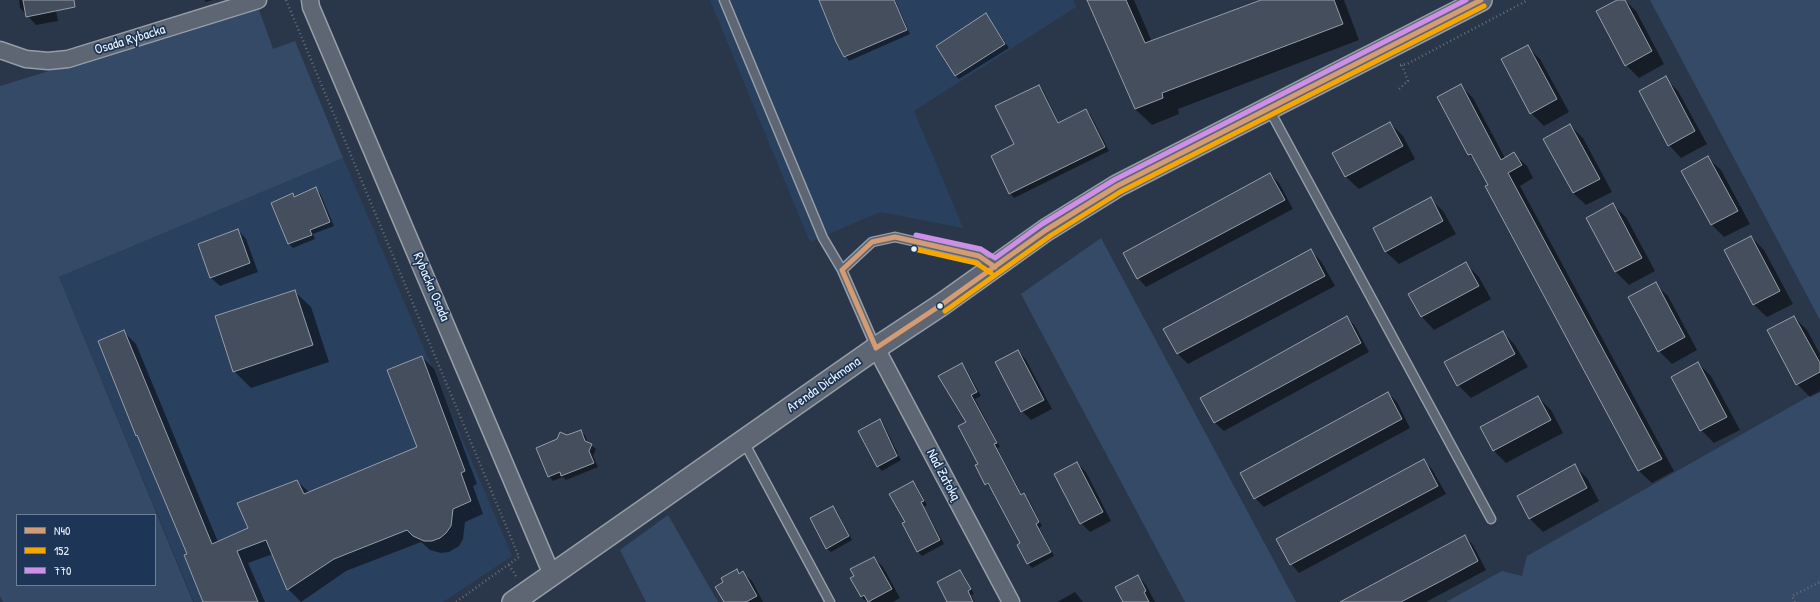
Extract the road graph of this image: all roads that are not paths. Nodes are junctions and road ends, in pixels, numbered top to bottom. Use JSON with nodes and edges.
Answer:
{"nodes":[{"id":1,"x":258,"y":0,"type":"edge"},
{"id":2,"x":310,"y":0,"type":"edge"},
{"id":3,"x":724,"y":0,"type":"edge"},
{"id":4,"x":1481,"y":0,"type":"edge"},
{"id":5,"x":0,"y":50,"type":"edge"},
{"id":6,"x":1269,"y":108,"type":"junction"},
{"id":7,"x":994,"y":268,"type":"junction"},
{"id":8,"x":842,"y":270,"type":"junction"},
{"id":9,"x":876,"y":348,"type":"junction"},
{"id":10,"x":744,"y":442,"type":"junction"},
{"id":11,"x":1491,"y":519,"type":"dead end"},
{"id":12,"x":552,"y":575,"type":"junction"},
{"id":13,"x":513,"y":602,"type":"edge"},
{"id":14,"x":830,"y":602,"type":"edge"},
{"id":15,"x":1010,"y":602,"type":"edge"}],
"edges":[{"from":1,"to":5,"type":"street","name":"Osada Rybacka"},
{"from":2,"to":12,"type":"street","name":"Rybacka Osada"},
{"from":3,"to":8,"type":"lane"},
{"from":4,"to":6,"type":"street","name":"Arenda Dickmana"},
{"from":6,"to":7,"type":"street","name":"Arenda Dickmana"},
{"from":6,"to":11,"type":"lane"},
{"from":7,"to":8,"type":"lane"},
{"from":7,"to":9,"type":"street","name":"Arenda Dickmana"},
{"from":8,"to":9,"type":"lane"},
{"from":9,"to":10,"type":"street","name":"Arenda Dickmana"},
{"from":9,"to":15,"type":"street","name":"Nad Zatoką"},
{"from":10,"to":12,"type":"street","name":"Arenda Dickmana"},
{"from":10,"to":14,"type":"lane"},
{"from":12,"to":13,"type":"street","name":"Arenda Dickmana"}]}
